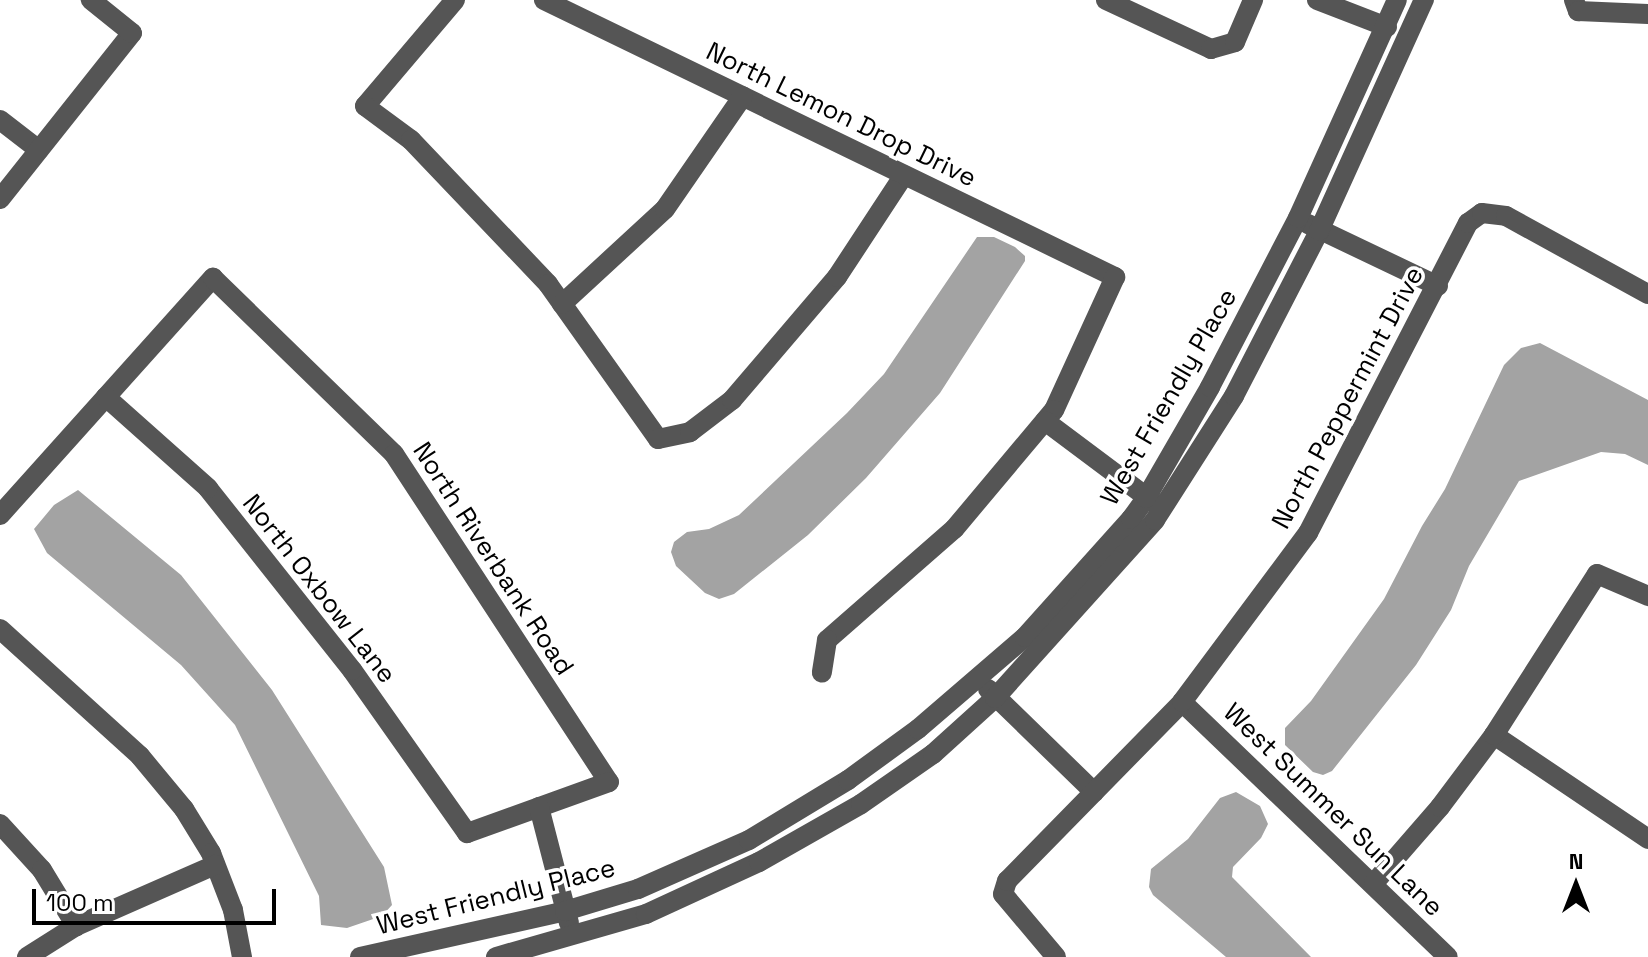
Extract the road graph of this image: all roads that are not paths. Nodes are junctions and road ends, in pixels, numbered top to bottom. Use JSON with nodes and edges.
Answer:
{"nodes":[{"id":1,"x":91,"y":0,"type":"edge"},
{"id":2,"x":455,"y":0,"type":"edge"},
{"id":3,"x":544,"y":0,"type":"edge"},
{"id":4,"x":1106,"y":0,"type":"edge"},
{"id":5,"x":1253,"y":0,"type":"edge"},
{"id":6,"x":1317,"y":0,"type":"edge"},
{"id":7,"x":1397,"y":0,"type":"edge"},
{"id":8,"x":1424,"y":0,"type":"edge"},
{"id":9,"x":1576,"y":5,"type":"edge"},
{"id":10,"x":1648,"y":14,"type":"edge"},
{"id":11,"x":1387,"y":27,"type":"junction"},
{"id":12,"x":743,"y":96,"type":"junction"},
{"id":13,"x":0,"y":120,"type":"edge"},
{"id":14,"x":39,"y":150,"type":"junction"},
{"id":15,"x":904,"y":175,"type":"junction"},
{"id":16,"x":0,"y":199,"type":"edge"},
{"id":17,"x":1298,"y":218,"type":"junction"},
{"id":18,"x":1319,"y":231,"type":"junction"},
{"id":19,"x":1438,"y":286,"type":"junction"},
{"id":20,"x":1648,"y":294,"type":"edge"},
{"id":21,"x":562,"y":304,"type":"junction"},
{"id":22,"x":106,"y":397,"type":"junction"},
{"id":23,"x":1045,"y":421,"type":"junction"},
{"id":24,"x":1154,"y":503,"type":"junction"},
{"id":25,"x":0,"y":515,"type":"edge"},
{"id":26,"x":1648,"y":596,"type":"edge"},
{"id":27,"x":0,"y":629,"type":"edge"},
{"id":28,"x":822,"y":673,"type":"dead end"},
{"id":29,"x":978,"y":679,"type":"junction"},
{"id":30,"x":995,"y":698,"type":"junction"},
{"id":31,"x":1182,"y":702,"type":"junction"},
{"id":32,"x":1494,"y":735,"type":"junction"},
{"id":33,"x":1094,"y":792,"type":"junction"},
{"id":34,"x":539,"y":807,"type":"junction"},
{"id":35,"x":0,"y":824,"type":"edge"},
{"id":36,"x":1648,"y":839,"type":"edge"},
{"id":37,"x":215,"y":865,"type":"junction"},
{"id":38,"x":1374,"y":883,"type":"junction"},
{"id":39,"x":565,"y":911,"type":"junction"},
{"id":40,"x":76,"y":926,"type":"junction"},
{"id":41,"x":574,"y":937,"type":"junction"},
{"id":42,"x":27,"y":957,"type":"edge"},
{"id":43,"x":242,"y":957,"type":"edge"},
{"id":44,"x":360,"y":957,"type":"edge"},
{"id":45,"x":496,"y":957,"type":"edge"},
{"id":46,"x":1056,"y":957,"type":"edge"},
{"id":47,"x":1448,"y":957,"type":"edge"}],
"edges":[{"from":1,"to":14,"type":"street"},
{"from":2,"to":21,"type":"street"},
{"from":3,"to":12,"type":"street","name":"North Lemon Drop Drive"},
{"from":4,"to":5,"type":"street"},
{"from":6,"to":11,"type":"street"},
{"from":7,"to":11,"type":"street","name":"West Friendly Place"},
{"from":8,"to":18,"type":"street","name":"West Friendly Place"},
{"from":9,"to":10,"type":"street"},
{"from":11,"to":17,"type":"street","name":"West Friendly Place"},
{"from":12,"to":15,"type":"street","name":"North Lemon Drop Drive"},
{"from":12,"to":21,"type":"street"},
{"from":13,"to":14,"type":"street"},
{"from":14,"to":16,"type":"street"},
{"from":15,"to":21,"type":"street"},
{"from":15,"to":23,"type":"street","name":"North Lemon Drop Drive"},
{"from":17,"to":18,"type":"street"},
{"from":17,"to":24,"type":"street","name":"West Friendly Place"},
{"from":18,"to":19,"type":"street"},
{"from":18,"to":24,"type":"street","name":"West Friendly Place"},
{"from":19,"to":20,"type":"street","name":"North Peppermint Drive"},
{"from":19,"to":31,"type":"street","name":"North Peppermint Drive"},
{"from":22,"to":25,"type":"street"},
{"from":22,"to":34,"type":"street","name":"North Oxbow Lane"},
{"from":22,"to":34,"type":"street","name":"North Riverbank Road"},
{"from":23,"to":24,"type":"street"},
{"from":23,"to":28,"type":"street"},
{"from":24,"to":29,"type":"street","name":"West Friendly Place"},
{"from":24,"to":30,"type":"street","name":"West Friendly Place"},
{"from":26,"to":32,"type":"street"},
{"from":27,"to":37,"type":"street"},
{"from":29,"to":30,"type":"street"},
{"from":29,"to":39,"type":"street","name":"West Friendly Place"},
{"from":30,"to":33,"type":"street"},
{"from":30,"to":41,"type":"street","name":"West Friendly Place"},
{"from":31,"to":33,"type":"street","name":"North Peppermint Drive"},
{"from":31,"to":38,"type":"street","name":"West Summer Sun Lane"},
{"from":32,"to":36,"type":"street"},
{"from":32,"to":38,"type":"street"},
{"from":33,"to":46,"type":"street","name":"North Peppermint Drive"},
{"from":34,"to":39,"type":"street"},
{"from":35,"to":40,"type":"street"},
{"from":37,"to":40,"type":"street"},
{"from":37,"to":43,"type":"street"},
{"from":38,"to":47,"type":"street","name":"West Summer Sun Lane"},
{"from":39,"to":41,"type":"street"},
{"from":39,"to":44,"type":"street","name":"West Friendly Place"},
{"from":40,"to":42,"type":"street"},
{"from":41,"to":45,"type":"street","name":"West Friendly Place"}]}
